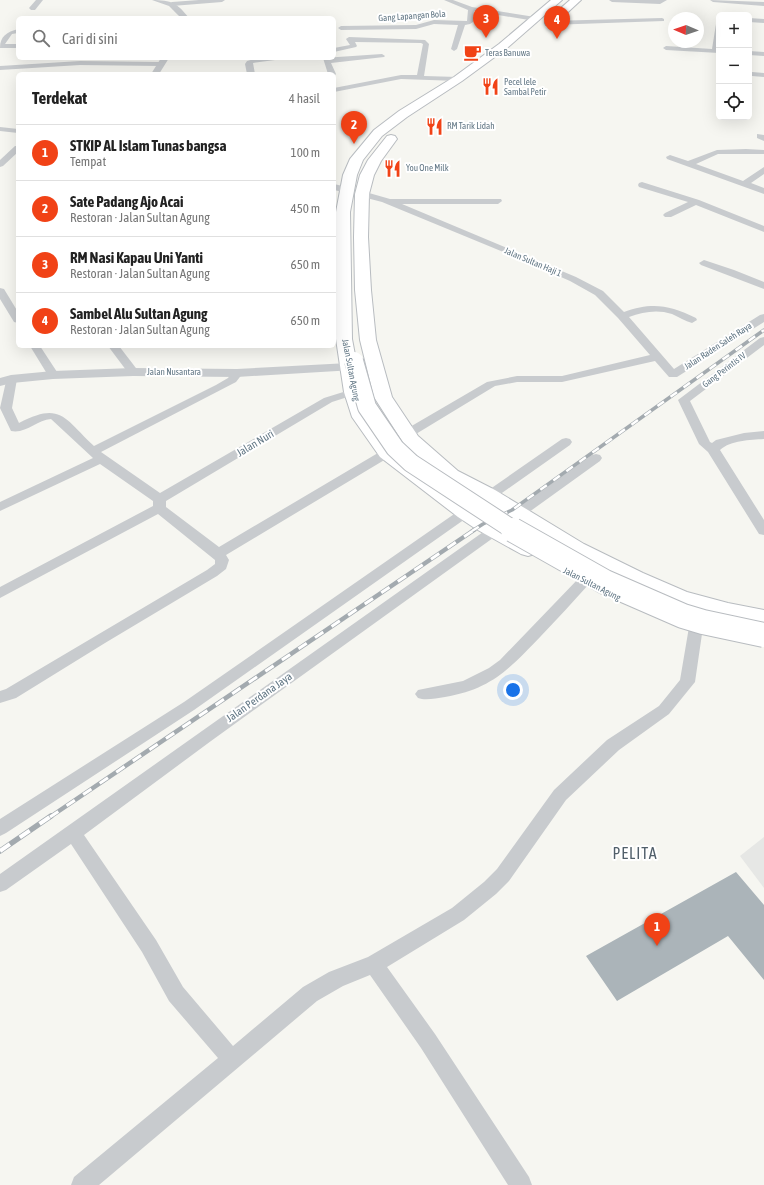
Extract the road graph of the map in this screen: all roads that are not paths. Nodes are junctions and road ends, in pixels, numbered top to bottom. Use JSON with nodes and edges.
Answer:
{"nodes":[{"id":1,"x":40,"y":0,"type":"edge"},
{"id":2,"x":156,"y":0,"type":"edge"},
{"id":3,"x":222,"y":0,"type":"edge"},
{"id":4,"x":446,"y":0,"type":"edge"},
{"id":5,"x":557,"y":0,"type":"edge"},
{"id":6,"x":576,"y":0,"type":"edge"},
{"id":7,"x":612,"y":0,"type":"edge"},
{"id":8,"x":664,"y":0,"type":"edge"},
{"id":9,"x":713,"y":0,"type":"edge"},
{"id":10,"x":172,"y":4,"type":"junction"},
{"id":11,"x":764,"y":4,"type":"edge"},
{"id":12,"x":471,"y":8,"type":"junction"},
{"id":13,"x":33,"y":9,"type":"dead end"},
{"id":14,"x":183,"y":16,"type":"edge"},
{"id":15,"x":535,"y":19,"type":"junction"},
{"id":16,"x":662,"y":20,"type":"dead end"},
{"id":17,"x":752,"y":20,"type":"edge"},
{"id":18,"x":764,"y":21,"type":"edge"},
{"id":19,"x":462,"y":23,"type":"junction"},
{"id":20,"x":546,"y":25,"type":"joint"},
{"id":21,"x":2,"y":32,"type":"dead end"},
{"id":22,"x":16,"y":32,"type":"edge"},
{"id":23,"x":10,"y":33,"type":"junction"},
{"id":24,"x":351,"y":40,"type":"junction"},
{"id":25,"x":0,"y":46,"type":"edge"},
{"id":26,"x":16,"y":46,"type":"edge"},
{"id":27,"x":666,"y":48,"type":"dead end"},
{"id":28,"x":454,"y":49,"type":"dead end"},
{"id":29,"x":512,"y":49,"type":"junction"},
{"id":30,"x":336,"y":50,"type":"edge"},
{"id":31,"x":716,"y":51,"type":"edge"},
{"id":32,"x":752,"y":53,"type":"edge"},
{"id":33,"x":764,"y":54,"type":"edge"},
{"id":34,"x":382,"y":56,"type":"dead end"},
{"id":35,"x":336,"y":59,"type":"edge"},
{"id":36,"x":263,"y":60,"type":"edge"},
{"id":37,"x":326,"y":60,"type":"edge"},
{"id":38,"x":105,"y":61,"type":"edge"},
{"id":39,"x":163,"y":61,"type":"edge"},
{"id":40,"x":0,"y":68,"type":"edge"},
{"id":41,"x":156,"y":72,"type":"edge"},
{"id":42,"x":251,"y":72,"type":"edge"},
{"id":43,"x":331,"y":72,"type":"edge"},
{"id":44,"x":755,"y":74,"type":"dead end"},
{"id":45,"x":764,"y":74,"type":"edge"},
{"id":46,"x":420,"y":77,"type":"junction"},
{"id":47,"x":458,"y":79,"type":"junction"},
{"id":48,"x":336,"y":90,"type":"edge"},
{"id":49,"x":0,"y":129,"type":"edge"},
{"id":50,"x":16,"y":131,"type":"edge"},
{"id":51,"x":16,"y":150,"type":"edge"},
{"id":52,"x":764,"y":152,"type":"edge"},
{"id":53,"x":670,"y":157,"type":"dead end"},
{"id":54,"x":1,"y":163,"type":"edge"},
{"id":55,"x":690,"y":163,"type":"junction"},
{"id":56,"x":764,"y":170,"type":"edge"},
{"id":57,"x":744,"y":184,"type":"junction"},
{"id":58,"x":642,"y":185,"type":"dead end"},
{"id":59,"x":348,"y":191,"type":"edge"},
{"id":60,"x":764,"y":191,"type":"edge"},
{"id":61,"x":385,"y":200,"type":"junction"},
{"id":62,"x":498,"y":201,"type":"dead end"},
{"id":63,"x":696,"y":202,"type":"junction"},
{"id":64,"x":338,"y":212,"type":"edge"},
{"id":65,"x":668,"y":215,"type":"dead end"},
{"id":66,"x":764,"y":229,"type":"edge"},
{"id":67,"x":704,"y":263,"type":"dead end"},
{"id":68,"x":764,"y":286,"type":"edge"},
{"id":69,"x":0,"y":291,"type":"edge"},
{"id":70,"x":622,"y":316,"type":"junction"},
{"id":71,"x":764,"y":316,"type":"edge"},
{"id":72,"x":16,"y":317,"type":"edge"},
{"id":73,"x":692,"y":320,"type":"dead end"},
{"id":74,"x":368,"y":340,"type":"junction"},
{"id":75,"x":764,"y":340,"type":"edge"},
{"id":76,"x":36,"y":348,"type":"edge"},
{"id":77,"x":115,"y":348,"type":"edge"},
{"id":78,"x":656,"y":357,"type":"junction"},
{"id":79,"x":356,"y":363,"type":"junction"},
{"id":80,"x":133,"y":372,"type":"junction"},
{"id":81,"x":237,"y":373,"type":"junction"},
{"id":82,"x":53,"y":375,"type":"junction"},
{"id":83,"x":673,"y":375,"type":"joint"},
{"id":84,"x":5,"y":380,"type":"edge"},
{"id":85,"x":353,"y":392,"type":"junction"},
{"id":86,"x":407,"y":434,"type":"junction"},
{"id":87,"x":764,"y":435,"type":"edge"},
{"id":88,"x":566,"y":442,"type":"dead end"},
{"id":89,"x":713,"y":449,"type":"junction"},
{"id":90,"x":387,"y":453,"type":"junction"},
{"id":91,"x":97,"y":456,"type":"junction"},
{"id":92,"x":596,"y":458,"type":"dead end"},
{"id":93,"x":488,"y":495,"type":"junction"},
{"id":94,"x":160,"y":504,"type":"junction"},
{"id":95,"x":0,"y":507,"type":"edge"},
{"id":96,"x":465,"y":512,"type":"junction"},
{"id":97,"x":520,"y":514,"type":"junction"},
{"id":98,"x":759,"y":516,"type":"edge"},
{"id":99,"x":495,"y":530,"type":"junction"},
{"id":100,"x":764,"y":531,"type":"edge"},
{"id":101,"x":577,"y":549,"type":"junction"},
{"id":102,"x":218,"y":554,"type":"junction"},
{"id":103,"x":557,"y":566,"type":"junction"},
{"id":104,"x":584,"y":581,"type":"junction"},
{"id":105,"x":0,"y":593,"type":"edge"},
{"id":106,"x":764,"y":618,"type":"edge"},
{"id":107,"x":764,"y":625,"type":"edge"},
{"id":108,"x":696,"y":627,"type":"junction"},
{"id":109,"x":764,"y":635,"type":"edge"},
{"id":110,"x":764,"y":642,"type":"edge"},
{"id":111,"x":423,"y":694,"type":"dead end"},
{"id":112,"x":0,"y":698,"type":"edge"},
{"id":113,"x":0,"y":828,"type":"edge"},
{"id":114,"x":73,"y":833,"type":"junction"},
{"id":115,"x":0,"y":884,"type":"edge"},
{"id":116,"x":374,"y":964,"type":"junction"},
{"id":117,"x":232,"y":1060,"type":"junction"},
{"id":118,"x":82,"y":1185,"type":"edge"},
{"id":119,"x":521,"y":1185,"type":"edge"}],
"edges":[{"from":1,"to":13,"type":"street"},
{"from":2,"to":10,"type":"street"},
{"from":3,"to":10,"type":"street"},
{"from":4,"to":12,"type":"street"},
{"from":5,"to":15,"type":"main road","name":"Jalan Sultan Agung"},
{"from":6,"to":20,"type":"main road"},
{"from":7,"to":8,"type":"street"},
{"from":9,"to":11,"type":"street"},
{"from":10,"to":14,"type":"street"},
{"from":12,"to":15,"type":"street"},
{"from":12,"to":19,"type":"street"},
{"from":15,"to":29,"type":"main road","name":"Jalan Sultan Agung"},
{"from":16,"to":20,"type":"street"},
{"from":17,"to":18,"type":"street"},
{"from":19,"to":24,"type":"street","name":"Gang Lapangan Bola"},
{"from":19,"to":28,"type":"street"},
{"from":21,"to":23,"type":"street"},
{"from":22,"to":23,"type":"street"},
{"from":23,"to":25,"type":"street"},
{"from":24,"to":30,"type":"street"},
{"from":24,"to":46,"type":"street"},
{"from":25,"to":26,"type":"street"},
{"from":27,"to":31,"type":"street"},
{"from":29,"to":47,"type":"main road","name":"Jalan Sultan Agung"},
{"from":29,"to":59,"type":"main road","name":"Jalan Sultan Agung"},
{"from":32,"to":33,"type":"street"},
{"from":34,"to":35,"type":"street"},
{"from":36,"to":42,"type":"street"},
{"from":37,"to":43,"type":"street"},
{"from":38,"to":39,"type":"street"},
{"from":38,"to":40,"type":"street"},
{"from":39,"to":41,"type":"street"},
{"from":44,"to":45,"type":"street"},
{"from":46,"to":47,"type":"street"},
{"from":46,"to":48,"type":"street"},
{"from":47,"to":59,"type":"main road","name":"Jalan Sultan Agung"},
{"from":49,"to":50,"type":"street"},
{"from":51,"to":54,"type":"street"},
{"from":52,"to":55,"type":"street"},
{"from":53,"to":55,"type":"street"},
{"from":55,"to":57,"type":"street"},
{"from":56,"to":57,"type":"street"},
{"from":57,"to":60,"type":"street"},
{"from":58,"to":63,"type":"street"},
{"from":59,"to":61,"type":"street","name":"Jalan Sultan Haji 1"},
{"from":59,"to":64,"type":"main road","name":"Jalan Sultan Agung"},
{"from":59,"to":74,"type":"main road","name":"Jalan Sultan Agung"},
{"from":61,"to":62,"type":"street"},
{"from":61,"to":70,"type":"street","name":"Jalan Sultan Haji 1"},
{"from":63,"to":65,"type":"street"},
{"from":63,"to":66,"type":"street"},
{"from":64,"to":79,"type":"main road","name":"Jalan Sultan Agung"},
{"from":67,"to":68,"type":"street"},
{"from":69,"to":72,"type":"street"},
{"from":70,"to":73,"type":"street"},
{"from":70,"to":78,"type":"street","name":"Jalan Sultan Haji 1"},
{"from":71,"to":83,"type":"street","name":"Jalan Raden Saleh Raya"},
{"from":74,"to":79,"type":"main road"},
{"from":74,"to":86,"type":"main road","name":"Jalan Sultan Agung"},
{"from":75,"to":89,"type":"street","name":"Gang Perintis IV"},
{"from":76,"to":82,"type":"street"},
{"from":77,"to":80,"type":"street"},
{"from":78,"to":83,"type":"street","name":"Jalan Sultan Haji 1"},
{"from":78,"to":86,"type":"street"},
{"from":79,"to":81,"type":"street","name":"Jalan Nusantara"},
{"from":79,"to":85,"type":"main road","name":"Jalan Sultan Agung"},
{"from":79,"to":107,"type":"main road"},
{"from":79,"to":109,"type":"main road","bridge":true},
{"from":80,"to":81,"type":"street","name":"Jalan Nusantara"},
{"from":80,"to":82,"type":"street","name":"Jalan Nusantara"},
{"from":81,"to":91,"type":"street"},
{"from":82,"to":84,"type":"street","name":"Jalan Nusantara"},
{"from":84,"to":91,"type":"street"},
{"from":85,"to":90,"type":"main road","name":"Jalan Sultan Agung"},
{"from":85,"to":94,"type":"street","name":"Jalan Nuri"},
{"from":86,"to":93,"type":"main road","name":"Jalan Sultan Agung"},
{"from":87,"to":89,"type":"street"},
{"from":88,"to":93,"type":"street"},
{"from":89,"to":98,"type":"street"},
{"from":90,"to":96,"type":"main road","name":"Jalan Sultan Agung"},
{"from":90,"to":102,"type":"street"},
{"from":91,"to":94,"type":"street"},
{"from":91,"to":95,"type":"street"},
{"from":92,"to":97,"type":"street","name":"Jalan Perdana Jaya"},
{"from":93,"to":96,"type":"street"},
{"from":93,"to":97,"type":"main road","name":"Jalan Sultan Agung"},
{"from":94,"to":102,"type":"street"},
{"from":94,"to":105,"type":"street","name":"Jalan Nuri"},
{"from":96,"to":99,"type":"main road","name":"Jalan Sultan Agung"},
{"from":96,"to":113,"type":"street"},
{"from":97,"to":99,"type":"street","name":"Jalan Perdana Jaya"},
{"from":97,"to":101,"type":"main road","name":"Jalan Sultan Agung"},
{"from":98,"to":100,"type":"street"},
{"from":99,"to":103,"type":"main road","name":"Jalan Sultan Agung"},
{"from":99,"to":114,"type":"street","name":"Jalan Perdana Jaya"},
{"from":101,"to":103,"type":"main road"},
{"from":101,"to":106,"type":"main road","name":"Jalan Sultan Agung"},
{"from":102,"to":112,"type":"street"},
{"from":103,"to":104,"type":"main road","name":"Jalan Sultan Agung"},
{"from":104,"to":108,"type":"main road","name":"Jalan Sultan Agung"},
{"from":104,"to":111,"type":"street"},
{"from":108,"to":110,"type":"main road","name":"Jalan Sultan Agung"},
{"from":108,"to":116,"type":"street"},
{"from":114,"to":115,"type":"street","name":"Jalan Perdana Jaya"},
{"from":114,"to":117,"type":"street"},
{"from":116,"to":117,"type":"street"},
{"from":116,"to":119,"type":"street"},
{"from":117,"to":118,"type":"street"}]}
